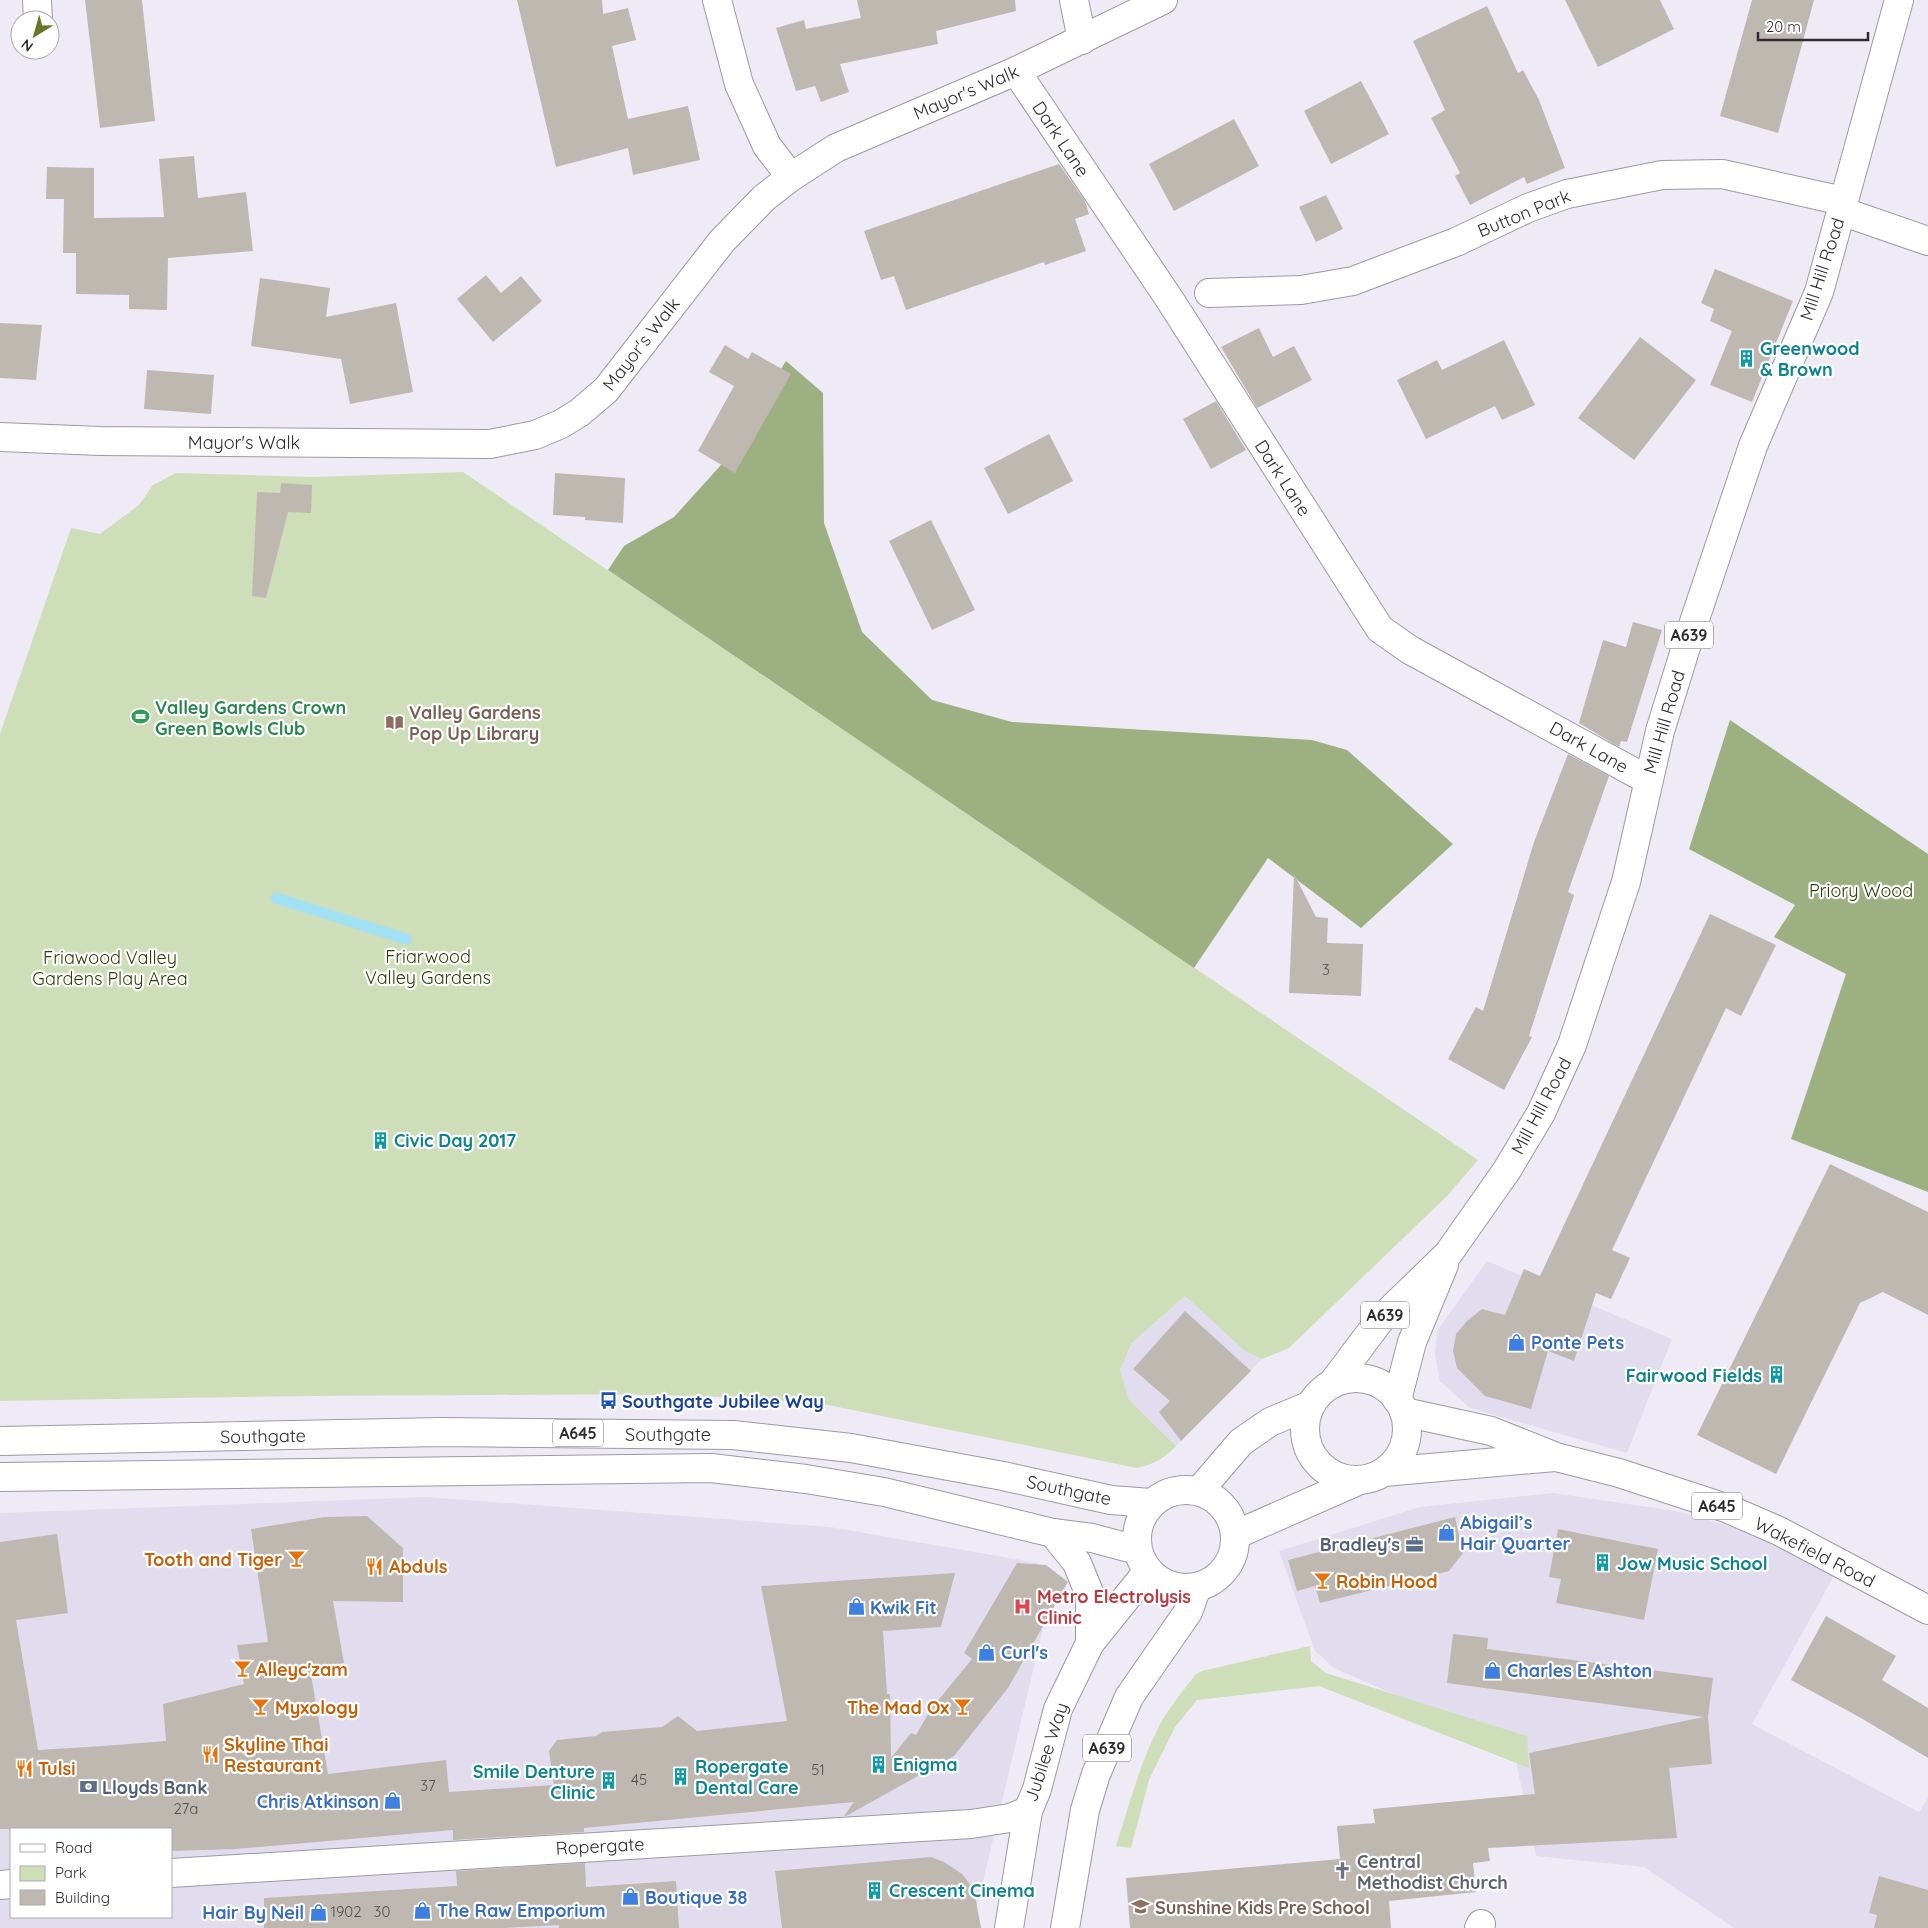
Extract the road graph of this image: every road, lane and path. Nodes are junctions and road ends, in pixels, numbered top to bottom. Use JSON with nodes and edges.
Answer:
{"nodes":[{"id":1,"x":717,"y":0,"type":"edge"},
{"id":2,"x":1074,"y":0,"type":"edge"},
{"id":3,"x":1163,"y":0,"type":"edge"},
{"id":4,"x":1899,"y":0,"type":"edge"},
{"id":5,"x":1082,"y":40,"type":"junction"},
{"id":6,"x":1016,"y":71,"type":"junction"},
{"id":7,"x":791,"y":177,"type":"junction"},
{"id":8,"x":1842,"y":206,"type":"junction"},
{"id":9,"x":1928,"y":241,"type":"edge"},
{"id":10,"x":1209,"y":293,"type":"dead end"},
{"id":11,"x":0,"y":437,"type":"edge"},
{"id":12,"x":1648,"y":780,"type":"junction"},
{"id":13,"x":1448,"y":1254,"type":"junction"},
{"id":14,"x":1332,"y":1384,"type":"junction"},
{"id":15,"x":1311,"y":1405,"type":"junction"},
{"id":16,"x":1400,"y":1406,"type":"junction"},
{"id":17,"x":0,"y":1441,"type":"edge"},
{"id":18,"x":1556,"y":1457,"type":"junction"},
{"id":19,"x":1372,"y":1476,"type":"junction"},
{"id":20,"x":0,"y":1477,"type":"edge"},
{"id":21,"x":1199,"y":1491,"type":"junction"},
{"id":22,"x":1151,"y":1503,"type":"junction"},
{"id":23,"x":1053,"y":1533,"type":"junction"},
{"id":24,"x":1235,"y":1535,"type":"junction"},
{"id":25,"x":1142,"y":1560,"type":"junction"},
{"id":26,"x":1197,"y":1587,"type":"junction"},
{"id":27,"x":1928,"y":1610,"type":"edge"},
{"id":28,"x":1090,"y":1643,"type":"junction"},
{"id":29,"x":1028,"y":1811,"type":"junction"},
{"id":30,"x":172,"y":1873,"type":"edge"},
{"id":31,"x":1009,"y":1928,"type":"edge"},
{"id":32,"x":1065,"y":1928,"type":"edge"}],
"edges":[{"from":1,"to":7,"type":"main road"},
{"from":2,"to":5,"type":"main road"},
{"from":3,"to":5,"type":"main road","name":"Mayor's Walk"},
{"from":4,"to":8,"type":"main road","name":"Mill Hill Road","number":"A639"},
{"from":5,"to":6,"type":"main road","name":"Mayor's Walk"},
{"from":6,"to":7,"type":"main road","name":"Mayor's Walk"},
{"from":6,"to":12,"type":"main road","name":"Dark Lane"},
{"from":7,"to":11,"type":"main road","name":"Mayor's Walk"},
{"from":8,"to":9,"type":"main road","name":"Button Park"},
{"from":8,"to":10,"type":"main road","name":"Button Park"},
{"from":8,"to":12,"type":"main road","name":"Mill Hill Road","number":"A639"},
{"from":12,"to":13,"type":"main road","name":"Mill Hill Road","number":"A639"},
{"from":13,"to":14,"type":"main road","name":"Mill Hill Road","number":"A639"},
{"from":13,"to":16,"type":"main road","name":"Mill Hill Road","number":"A639"},
{"from":14,"to":15,"type":"main road","number":"A639"},
{"from":14,"to":16,"type":"main road"},
{"from":15,"to":19,"type":"main road"},
{"from":15,"to":21,"type":"main road","number":"A639"},
{"from":16,"to":18,"type":"main road","name":"Wakefield Road","number":"A645"},
{"from":16,"to":19,"type":"main road","number":"A639"},
{"from":17,"to":22,"type":"main road","name":"Southgate","number":"A645"},
{"from":18,"to":19,"type":"main road","name":"Wakefield Road","number":"A645"},
{"from":18,"to":27,"type":"main road","name":"Wakefield Road","number":"A645"},
{"from":19,"to":24,"type":"main road","number":"A639"},
{"from":20,"to":23,"type":"main road","name":"Southgate","number":"A645"},
{"from":21,"to":22,"type":"main road"},
{"from":21,"to":24,"type":"main road"},
{"from":22,"to":25,"type":"main road"},
{"from":23,"to":25,"type":"main road","name":"Southgate","number":"A645"},
{"from":23,"to":28,"type":"main road"},
{"from":24,"to":26,"type":"main road"},
{"from":25,"to":26,"type":"main road"},
{"from":25,"to":28,"type":"main road","name":"Jubilee Way"},
{"from":26,"to":32,"type":"main road","number":"A639"},
{"from":28,"to":29,"type":"main road","name":"Jubilee Way"},
{"from":29,"to":30,"type":"main road","name":"Ropergate"},
{"from":29,"to":31,"type":"main road","name":"Jubilee Way"}]}
